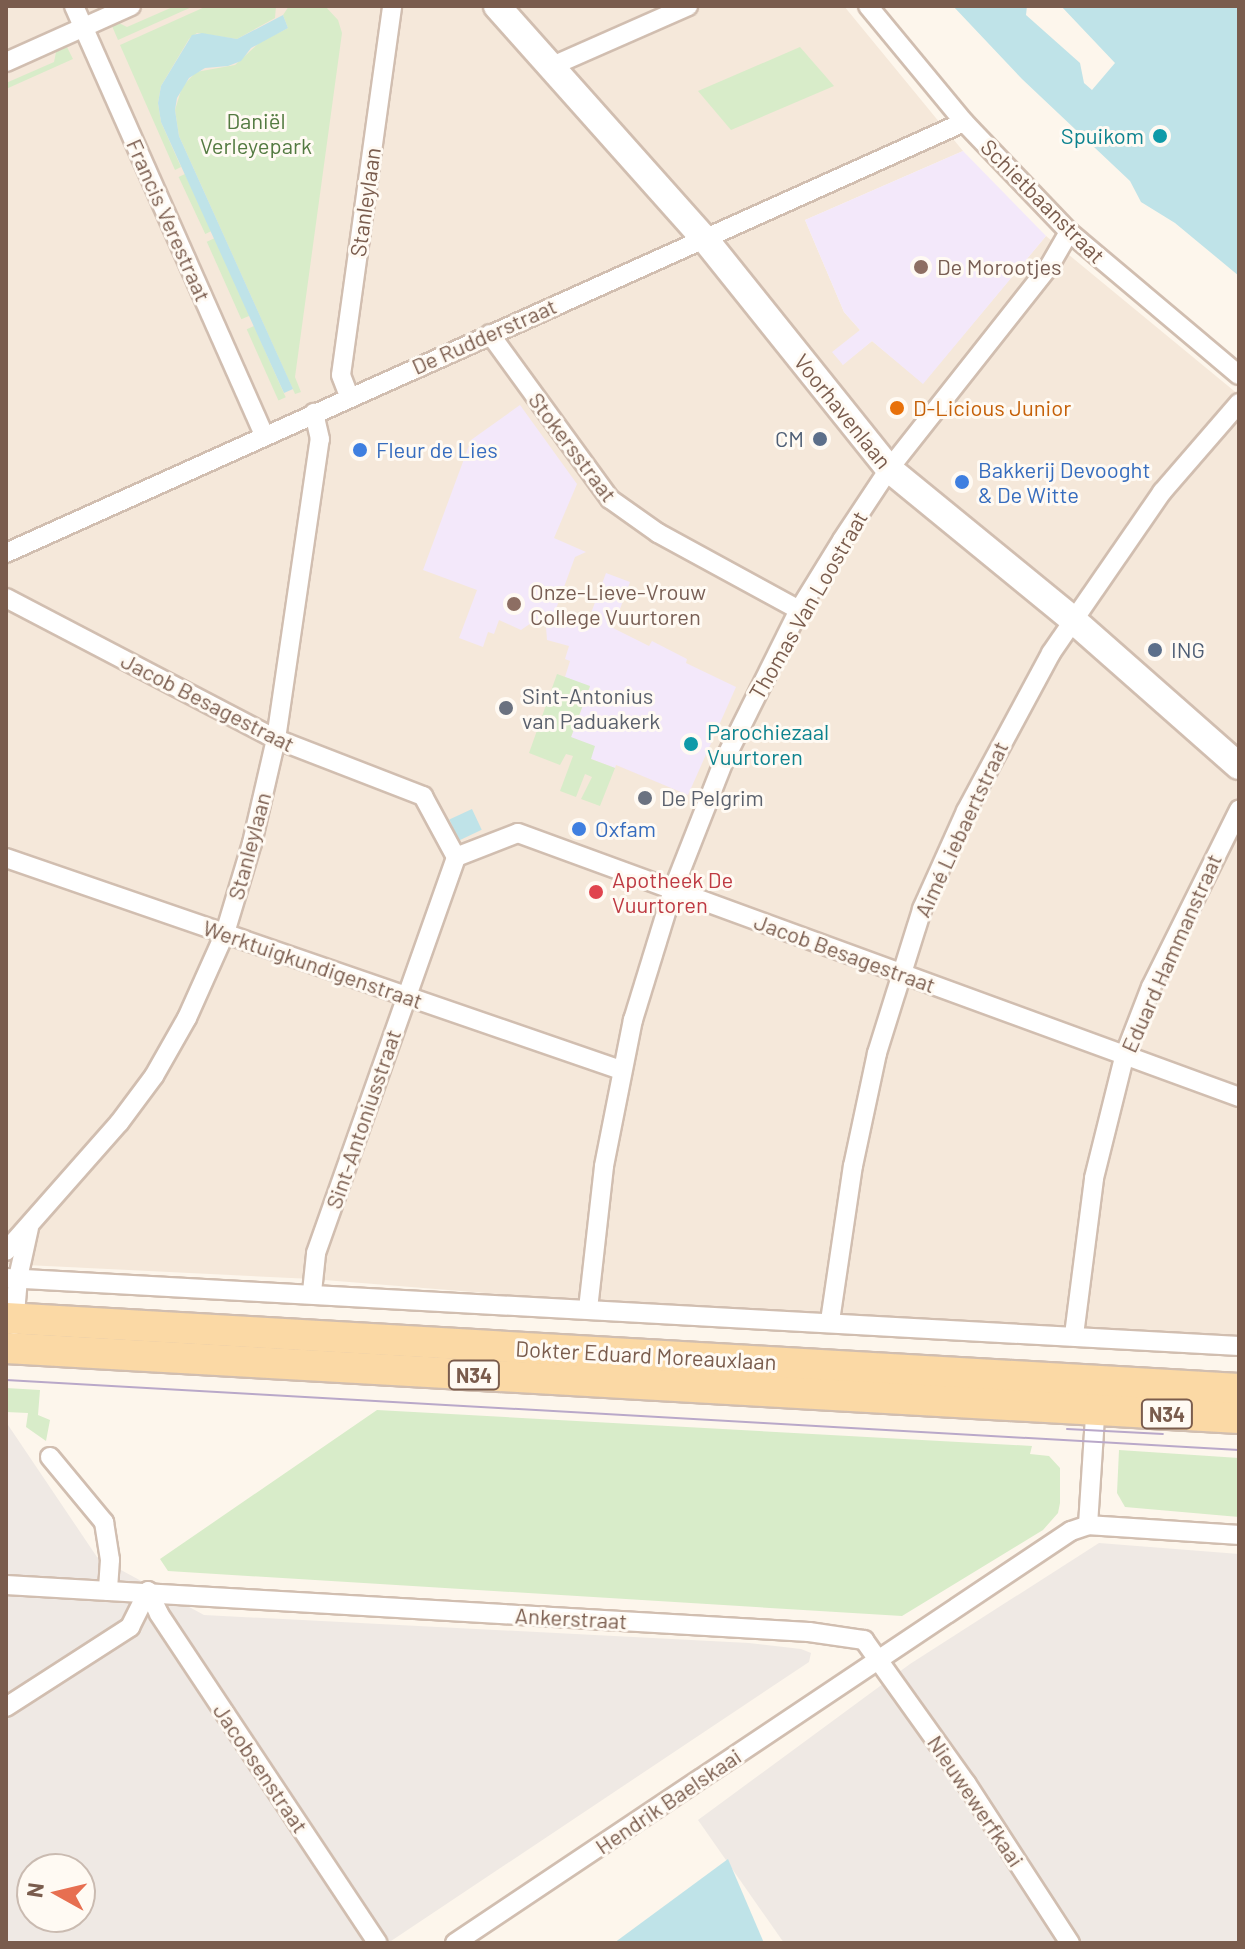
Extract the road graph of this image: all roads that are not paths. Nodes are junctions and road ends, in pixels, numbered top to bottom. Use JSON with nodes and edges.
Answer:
{"nodes":[{"id":1,"x":74,"y":6,"type":"edge"},
{"id":2,"x":131,"y":6,"type":"edge"},
{"id":3,"x":392,"y":6,"type":"edge"},
{"id":4,"x":497,"y":6,"type":"edge"},
{"id":5,"x":688,"y":6,"type":"edge"},
{"id":6,"x":868,"y":6,"type":"edge"},
{"id":7,"x":84,"y":28,"type":"junction"},
{"id":8,"x":6,"y":62,"type":"edge"},
{"id":9,"x":550,"y":67,"type":"junction"},
{"id":10,"x":964,"y":122,"type":"junction"},
{"id":11,"x":1069,"y":232,"type":"junction"},
{"id":12,"x":704,"y":238,"type":"junction"},
{"id":13,"x":490,"y":334,"type":"junction"},
{"id":14,"x":1239,"y":375,"type":"edge"},
{"id":15,"x":349,"y":396,"type":"junction"},
{"id":16,"x":1239,"y":403,"type":"edge"},
{"id":17,"x":314,"y":413,"type":"junction"},
{"id":18,"x":264,"y":434,"type":"junction"},
{"id":19,"x":889,"y":469,"type":"junction"},
{"id":20,"x":6,"y":553,"type":"edge"},
{"id":21,"x":6,"y":598,"type":"edge"},
{"id":22,"x":799,"y":610,"type":"junction"},
{"id":23,"x":1072,"y":619,"type":"junction"},
{"id":24,"x":276,"y":739,"type":"junction"},
{"id":25,"x":1239,"y":766,"type":"edge"},
{"id":26,"x":1239,"y":810,"type":"edge"},
{"id":27,"x":456,"y":857,"type":"junction"},
{"id":28,"x":6,"y":858,"type":"edge"},
{"id":29,"x":673,"y":890,"type":"junction"},
{"id":30,"x":225,"y":933,"type":"junction"},
{"id":31,"x":899,"y":973,"type":"junction"},
{"id":32,"x":406,"y":996,"type":"junction"},
{"id":33,"x":1125,"y":1054,"type":"junction"},
{"id":34,"x":621,"y":1070,"type":"junction"},
{"id":35,"x":1239,"y":1097,"type":"edge"},
{"id":36,"x":31,"y":1222,"type":"junction"},
{"id":37,"x":6,"y":1251,"type":"edge"},
{"id":38,"x":12,"y":1278,"type":"edge"},
{"id":39,"x":312,"y":1292,"type":"junction"},
{"id":40,"x":588,"y":1309,"type":"junction"},
{"id":41,"x":830,"y":1321,"type":"junction"},
{"id":42,"x":10,"y":1333,"type":"edge"},
{"id":43,"x":1074,"y":1335,"type":"junction"},
{"id":44,"x":1239,"y":1346,"type":"edge"},
{"id":45,"x":1239,"y":1389,"type":"edge"},
{"id":46,"x":1097,"y":1396,"type":"junction"},
{"id":47,"x":1239,"y":1418,"type":"edge"},
{"id":48,"x":50,"y":1457,"type":"dead end"},
{"id":49,"x":1088,"y":1525,"type":"junction"},
{"id":50,"x":1239,"y":1535,"type":"edge"},
{"id":51,"x":6,"y":1585,"type":"edge"},
{"id":52,"x":108,"y":1591,"type":"junction"},
{"id":53,"x":148,"y":1591,"type":"junction"},
{"id":54,"x":881,"y":1659,"type":"junction"},
{"id":55,"x":6,"y":1707,"type":"edge"},
{"id":56,"x":378,"y":1943,"type":"edge"},
{"id":57,"x":455,"y":1943,"type":"edge"},
{"id":58,"x":1070,"y":1943,"type":"edge"}],
"edges":[{"from":1,"to":7,"type":"street","name":"Francis Verestraat"},
{"from":2,"to":7,"type":"street"},
{"from":3,"to":15,"type":"street","name":"Stanleylaan"},
{"from":4,"to":9,"type":"street","name":"Voorhavenlaan"},
{"from":5,"to":9,"type":"street"},
{"from":6,"to":10,"type":"street","name":"Schietbaanstraat"},
{"from":7,"to":8,"type":"street"},
{"from":7,"to":18,"type":"street","name":"Francis Verestraat"},
{"from":9,"to":12,"type":"street","name":"Voorhavenlaan"},
{"from":10,"to":11,"type":"street","name":"Schietbaanstraat"},
{"from":10,"to":12,"type":"street","name":"De Rudderstraat"},
{"from":11,"to":14,"type":"street","name":"Schietbaanstraat"},
{"from":11,"to":19,"type":"street","name":"Thomas Van Loostraat"},
{"from":12,"to":13,"type":"street","name":"De Rudderstraat"},
{"from":12,"to":19,"type":"street","name":"Voorhavenlaan"},
{"from":13,"to":15,"type":"street","name":"De Rudderstraat"},
{"from":13,"to":22,"type":"street","name":"Stokersstraat"},
{"from":15,"to":17,"type":"street","name":"De Rudderstraat"},
{"from":16,"to":23,"type":"street","name":"Aimé Liebaertstraat"},
{"from":17,"to":18,"type":"street","name":"De Rudderstraat"},
{"from":17,"to":24,"type":"street","name":"Stanleylaan"},
{"from":18,"to":20,"type":"street","name":"De Rudderstraat"},
{"from":19,"to":22,"type":"street","name":"Thomas Van Loostraat"},
{"from":19,"to":23,"type":"street","name":"Voorhavenlaan"},
{"from":21,"to":24,"type":"street","name":"Jacob Besagestraat"},
{"from":22,"to":29,"type":"street","name":"Thomas Van Loostraat"},
{"from":23,"to":25,"type":"street","name":"Voorhavenlaan"},
{"from":23,"to":31,"type":"street","name":"Aimé Liebaertstraat"},
{"from":24,"to":27,"type":"street","name":"Jacob Besagestraat"},
{"from":24,"to":30,"type":"street","name":"Stanleylaan"},
{"from":26,"to":33,"type":"street","name":"Eduard Hammanstraat"},
{"from":27,"to":29,"type":"street","name":"Jacob Besagestraat"},
{"from":27,"to":32,"type":"street","name":"Sint-Antoniusstraat"},
{"from":28,"to":30,"type":"street","name":"Werktuigkundigenstraat"},
{"from":29,"to":31,"type":"street","name":"Jacob Besagestraat"},
{"from":29,"to":34,"type":"street","name":"Thomas Van Loostraat"},
{"from":30,"to":32,"type":"street","name":"Werktuigkundigenstraat"},
{"from":30,"to":36,"type":"street","name":"Stanleylaan"},
{"from":31,"to":33,"type":"street","name":"Jacob Besagestraat"},
{"from":31,"to":41,"type":"street","name":"Aimé Liebaertstraat"},
{"from":32,"to":34,"type":"street","name":"Werktuigkundigenstraat"},
{"from":32,"to":39,"type":"street","name":"Sint-Antoniusstraat"},
{"from":33,"to":35,"type":"street","name":"Jacob Besagestraat"},
{"from":33,"to":43,"type":"street","name":"Eduard Hammanstraat"},
{"from":34,"to":40,"type":"street","name":"Thomas Van Loostraat"},
{"from":36,"to":37,"type":"street","name":"Stanleylaan"},
{"from":36,"to":38,"type":"street","name":"Stanleylaan"},
{"from":38,"to":39,"type":"street","name":"Dokter Eduard Moreauxlaan"},
{"from":38,"to":42,"type":"street","name":"Stanleylaan"},
{"from":39,"to":40,"type":"street","name":"Dokter Eduard Moreauxlaan"},
{"from":40,"to":41,"type":"street","name":"Dokter Eduard Moreauxlaan"},
{"from":41,"to":43,"type":"street","name":"Dokter Eduard Moreauxlaan"},
{"from":42,"to":46,"type":"main road","name":"Dokter Eduard Moreauxlaan","number":"N34"},
{"from":43,"to":44,"type":"street","name":"Dokter Eduard Moreauxlaan"},
{"from":45,"to":46,"type":"main road","name":"Dokter Eduard Moreauxlaan","number":"N34"},
{"from":46,"to":47,"type":"main road","name":"Dokter Eduard Moreauxlaan","number":"N34"},
{"from":46,"to":49,"type":"street"},
{"from":48,"to":52,"type":"street"},
{"from":49,"to":50,"type":"street"},
{"from":49,"to":54,"type":"street"},
{"from":51,"to":52,"type":"street","name":"Ankerstraat"},
{"from":52,"to":53,"type":"street","name":"Ankerstraat"},
{"from":53,"to":54,"type":"street","name":"Ankerstraat"},
{"from":53,"to":55,"type":"street"},
{"from":53,"to":56,"type":"street","name":"Jacobsenstraat"},
{"from":54,"to":57,"type":"street","name":"Hendrik Baelskaai"},
{"from":54,"to":58,"type":"street","name":"Nieuwewerfkaai"}]}
